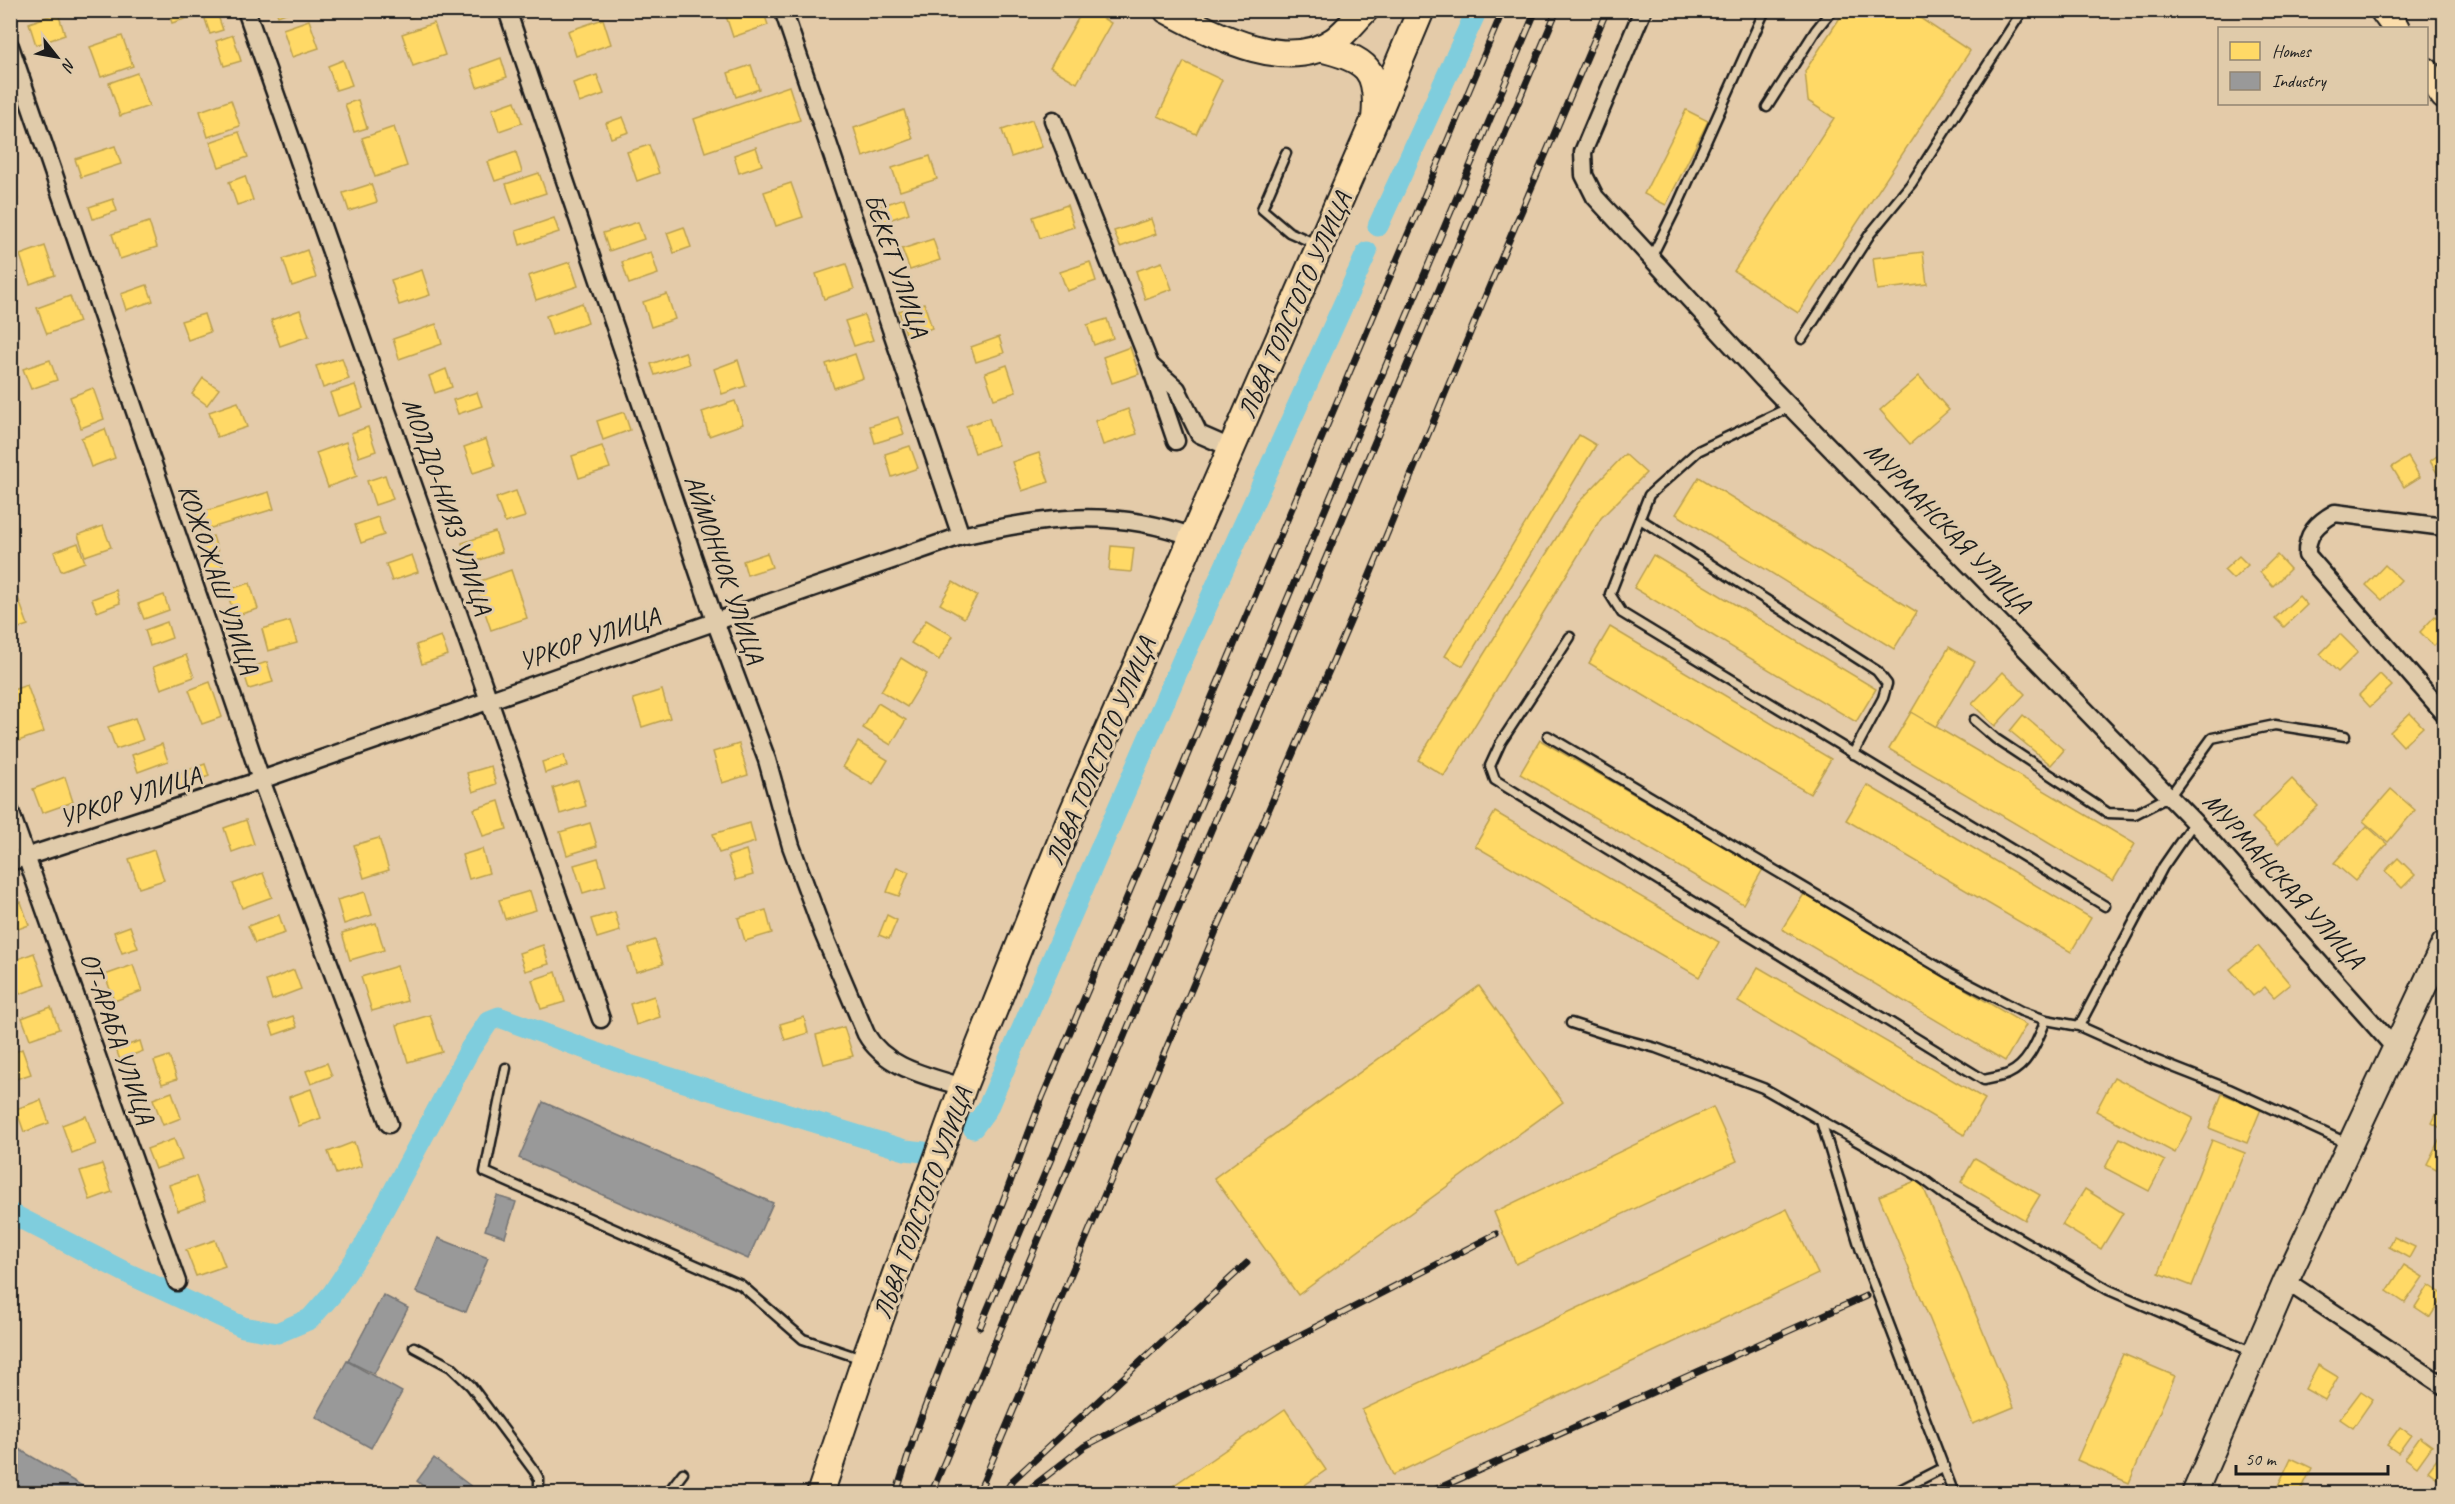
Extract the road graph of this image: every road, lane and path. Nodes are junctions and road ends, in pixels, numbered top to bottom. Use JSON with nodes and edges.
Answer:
{"nodes":[{"id":1,"x":246,"y":10,"type":"edge"},
{"id":2,"x":507,"y":10,"type":"edge"},
{"id":3,"x":783,"y":10,"type":"edge"},
{"id":4,"x":1167,"y":10,"type":"edge"},
{"id":5,"x":1365,"y":10,"type":"edge"},
{"id":6,"x":1421,"y":10,"type":"edge"},
{"id":7,"x":1643,"y":10,"type":"edge"},
{"id":8,"x":1765,"y":10,"type":"edge"},
{"id":9,"x":1832,"y":10,"type":"edge"},
{"id":10,"x":2023,"y":10,"type":"edge"},
{"id":11,"x":2383,"y":10,"type":"edge"},
{"id":12,"x":2395,"y":27,"type":"edge"},
{"id":13,"x":10,"y":46,"type":"edge"},
{"id":14,"x":1320,"y":48,"type":"junction"},
{"id":15,"x":2428,"y":72,"type":"edge"},
{"id":16,"x":2445,"y":96,"type":"edge"},
{"id":17,"x":1767,"y":107,"type":"dead end"},
{"id":18,"x":1375,"y":119,"type":"junction"},
{"id":19,"x":1053,"y":120,"type":"dead end"},
{"id":20,"x":1286,"y":153,"type":"dead end"},
{"id":21,"x":1320,"y":246,"type":"junction"},
{"id":22,"x":1651,"y":258,"type":"junction"},
{"id":23,"x":1802,"y":339,"type":"dead end"},
{"id":24,"x":1150,"y":365,"type":"junction"},
{"id":25,"x":1790,"y":407,"type":"junction"},
{"id":26,"x":1176,"y":441,"type":"dead end"},
{"id":27,"x":1231,"y":448,"type":"junction"},
{"id":28,"x":1640,"y":519,"type":"junction"},
{"id":29,"x":2445,"y":527,"type":"edge"},
{"id":30,"x":962,"y":536,"type":"junction"},
{"id":31,"x":1193,"y":537,"type":"junction"},
{"id":32,"x":715,"y":621,"type":"junction"},
{"id":33,"x":1569,"y":637,"type":"dead end"},
{"id":34,"x":489,"y":700,"type":"junction"},
{"id":35,"x":2445,"y":713,"type":"edge"},
{"id":36,"x":1974,"y":720,"type":"dead end"},
{"id":37,"x":1548,"y":736,"type":"dead end"},
{"id":38,"x":2345,"y":736,"type":"dead end"},
{"id":39,"x":1853,"y":754,"type":"junction"},
{"id":40,"x":261,"y":780,"type":"junction"},
{"id":41,"x":2170,"y":796,"type":"junction"},
{"id":42,"x":10,"y":811,"type":"edge"},
{"id":43,"x":2194,"y":822,"type":"junction"},
{"id":44,"x":27,"y":856,"type":"junction"},
{"id":45,"x":10,"y":862,"type":"edge"},
{"id":46,"x":2105,"y":906,"type":"dead end"},
{"id":47,"x":2445,"y":944,"type":"edge"},
{"id":48,"x":601,"y":1019,"type":"dead end"},
{"id":49,"x":2046,"y":1020,"type":"junction"},
{"id":50,"x":1571,"y":1023,"type":"dead end"},
{"id":51,"x":2079,"y":1026,"type":"junction"},
{"id":52,"x":2394,"y":1047,"type":"junction"},
{"id":53,"x":506,"y":1068,"type":"dead end"},
{"id":54,"x":963,"y":1087,"type":"junction"},
{"id":55,"x":1821,"y":1121,"type":"junction"},
{"id":56,"x":389,"y":1124,"type":"dead end"},
{"id":57,"x":2349,"y":1144,"type":"junction"},
{"id":58,"x":2286,"y":1281,"type":"junction"},
{"id":59,"x":177,"y":1282,"type":"dead end"},
{"id":60,"x":414,"y":1347,"type":"dead end"},
{"id":61,"x":2256,"y":1353,"type":"junction"},
{"id":62,"x":865,"y":1360,"type":"junction"},
{"id":63,"x":2445,"y":1386,"type":"edge"},
{"id":64,"x":1945,"y":1467,"type":"junction"},
{"id":65,"x":683,"y":1473,"type":"dead end"},
{"id":66,"x":538,"y":1494,"type":"edge"},
{"id":67,"x":667,"y":1494,"type":"edge"},
{"id":68,"x":820,"y":1494,"type":"edge"},
{"id":69,"x":1892,"y":1494,"type":"edge"},
{"id":70,"x":1954,"y":1494,"type":"edge"},
{"id":71,"x":2194,"y":1494,"type":"edge"}],
"edges":[{"from":1,"to":34,"type":"street","name":"МОЛДО-НИЯЗ УЛИЦА"},
{"from":2,"to":32,"type":"street","name":"АЙМОНЧОК УЛИЦА"},
{"from":3,"to":30,"type":"street","name":"БЕКЕТ УЛИЦА"},
{"from":4,"to":14,"type":"main road"},
{"from":5,"to":14,"type":"main road"},
{"from":6,"to":18,"type":"main road"},
{"from":7,"to":22,"type":"street","name":"МУРМАНСКАЯ УЛИЦА"},
{"from":8,"to":22,"type":"lane"},
{"from":9,"to":17,"type":"lane"},
{"from":10,"to":23,"type":"lane"},
{"from":11,"to":12,"type":"main road"},
{"from":13,"to":40,"type":"street","name":"КОЖОЖАШ УЛИЦА"},
{"from":14,"to":18,"type":"main road","name":"ЛЬВА ТОЛСТОГО УЛИЦА"},
{"from":15,"to":16,"type":"main road"},
{"from":18,"to":21,"type":"main road","name":"ЛЬВА ТОЛСТОГО УЛИЦА"},
{"from":19,"to":24,"type":"street"},
{"from":20,"to":21,"type":"lane"},
{"from":21,"to":27,"type":"main road","name":"ЛЬВА ТОЛСТОГО УЛИЦА"},
{"from":22,"to":25,"type":"street","name":"МУРМАНСКАЯ УЛИЦА"},
{"from":24,"to":26,"type":"street"},
{"from":24,"to":27,"type":"street"},
{"from":25,"to":28,"type":"lane"},
{"from":25,"to":41,"type":"street","name":"МУРМАНСКАЯ УЛИЦА"},
{"from":27,"to":31,"type":"main road","name":"ЛЬВА ТОЛСТОГО УЛИЦА"},
{"from":28,"to":39,"type":"lane"},
{"from":28,"to":39,"type":"lane"},
{"from":29,"to":35,"type":"street"},
{"from":30,"to":31,"type":"street","name":"УРКОР УЛИЦА"},
{"from":30,"to":32,"type":"street","name":"УРКОР УЛИЦА"},
{"from":31,"to":54,"type":"main road","name":"ЛЬВА ТОЛСТОГО УЛИЦА"},
{"from":32,"to":34,"type":"street","name":"УРКОР УЛИЦА"},
{"from":32,"to":54,"type":"street","name":"АЙМОНЧОК УЛИЦА"},
{"from":33,"to":49,"type":"lane"},
{"from":34,"to":40,"type":"street","name":"УРКОР УЛИЦА"},
{"from":34,"to":48,"type":"street","name":"МОЛДО-НИЯЗ УЛИЦА"},
{"from":36,"to":41,"type":"lane"},
{"from":37,"to":49,"type":"lane"},
{"from":38,"to":41,"type":"lane"},
{"from":39,"to":46,"type":"lane"},
{"from":40,"to":44,"type":"street","name":"УРКОР УЛИЦА"},
{"from":40,"to":56,"type":"street","name":"КОЖОЖАШ УЛИЦА"},
{"from":41,"to":43,"type":"street","name":"МУРМАНСКАЯ УЛИЦА"},
{"from":42,"to":44,"type":"street","name":"ОТ-АРАБА УЛИЦА"},
{"from":43,"to":51,"type":"lane"},
{"from":43,"to":52,"type":"street","name":"МУРМАНСКАЯ УЛИЦА"},
{"from":44,"to":45,"type":"street","name":"УРКОР УЛИЦА"},
{"from":44,"to":59,"type":"street","name":"ОТ-АРАБА УЛИЦА"},
{"from":47,"to":52,"type":"street"},
{"from":49,"to":51,"type":"lane"},
{"from":50,"to":55,"type":"lane"},
{"from":51,"to":57,"type":"lane"},
{"from":52,"to":57,"type":"street"},
{"from":53,"to":62,"type":"lane"},
{"from":54,"to":62,"type":"main road","name":"ЛЬВА ТОЛСТОГО УЛИЦА"},
{"from":55,"to":61,"type":"lane"},
{"from":55,"to":64,"type":"lane"},
{"from":57,"to":58,"type":"street"},
{"from":58,"to":61,"type":"street"},
{"from":58,"to":63,"type":"street"},
{"from":60,"to":66,"type":"lane"},
{"from":61,"to":71,"type":"street"},
{"from":62,"to":68,"type":"main road","name":"ЛЬВА ТОЛСТОГО УЛИЦА"},
{"from":64,"to":69,"type":"lane"},
{"from":64,"to":70,"type":"lane"},
{"from":65,"to":67,"type":"lane"}]}
